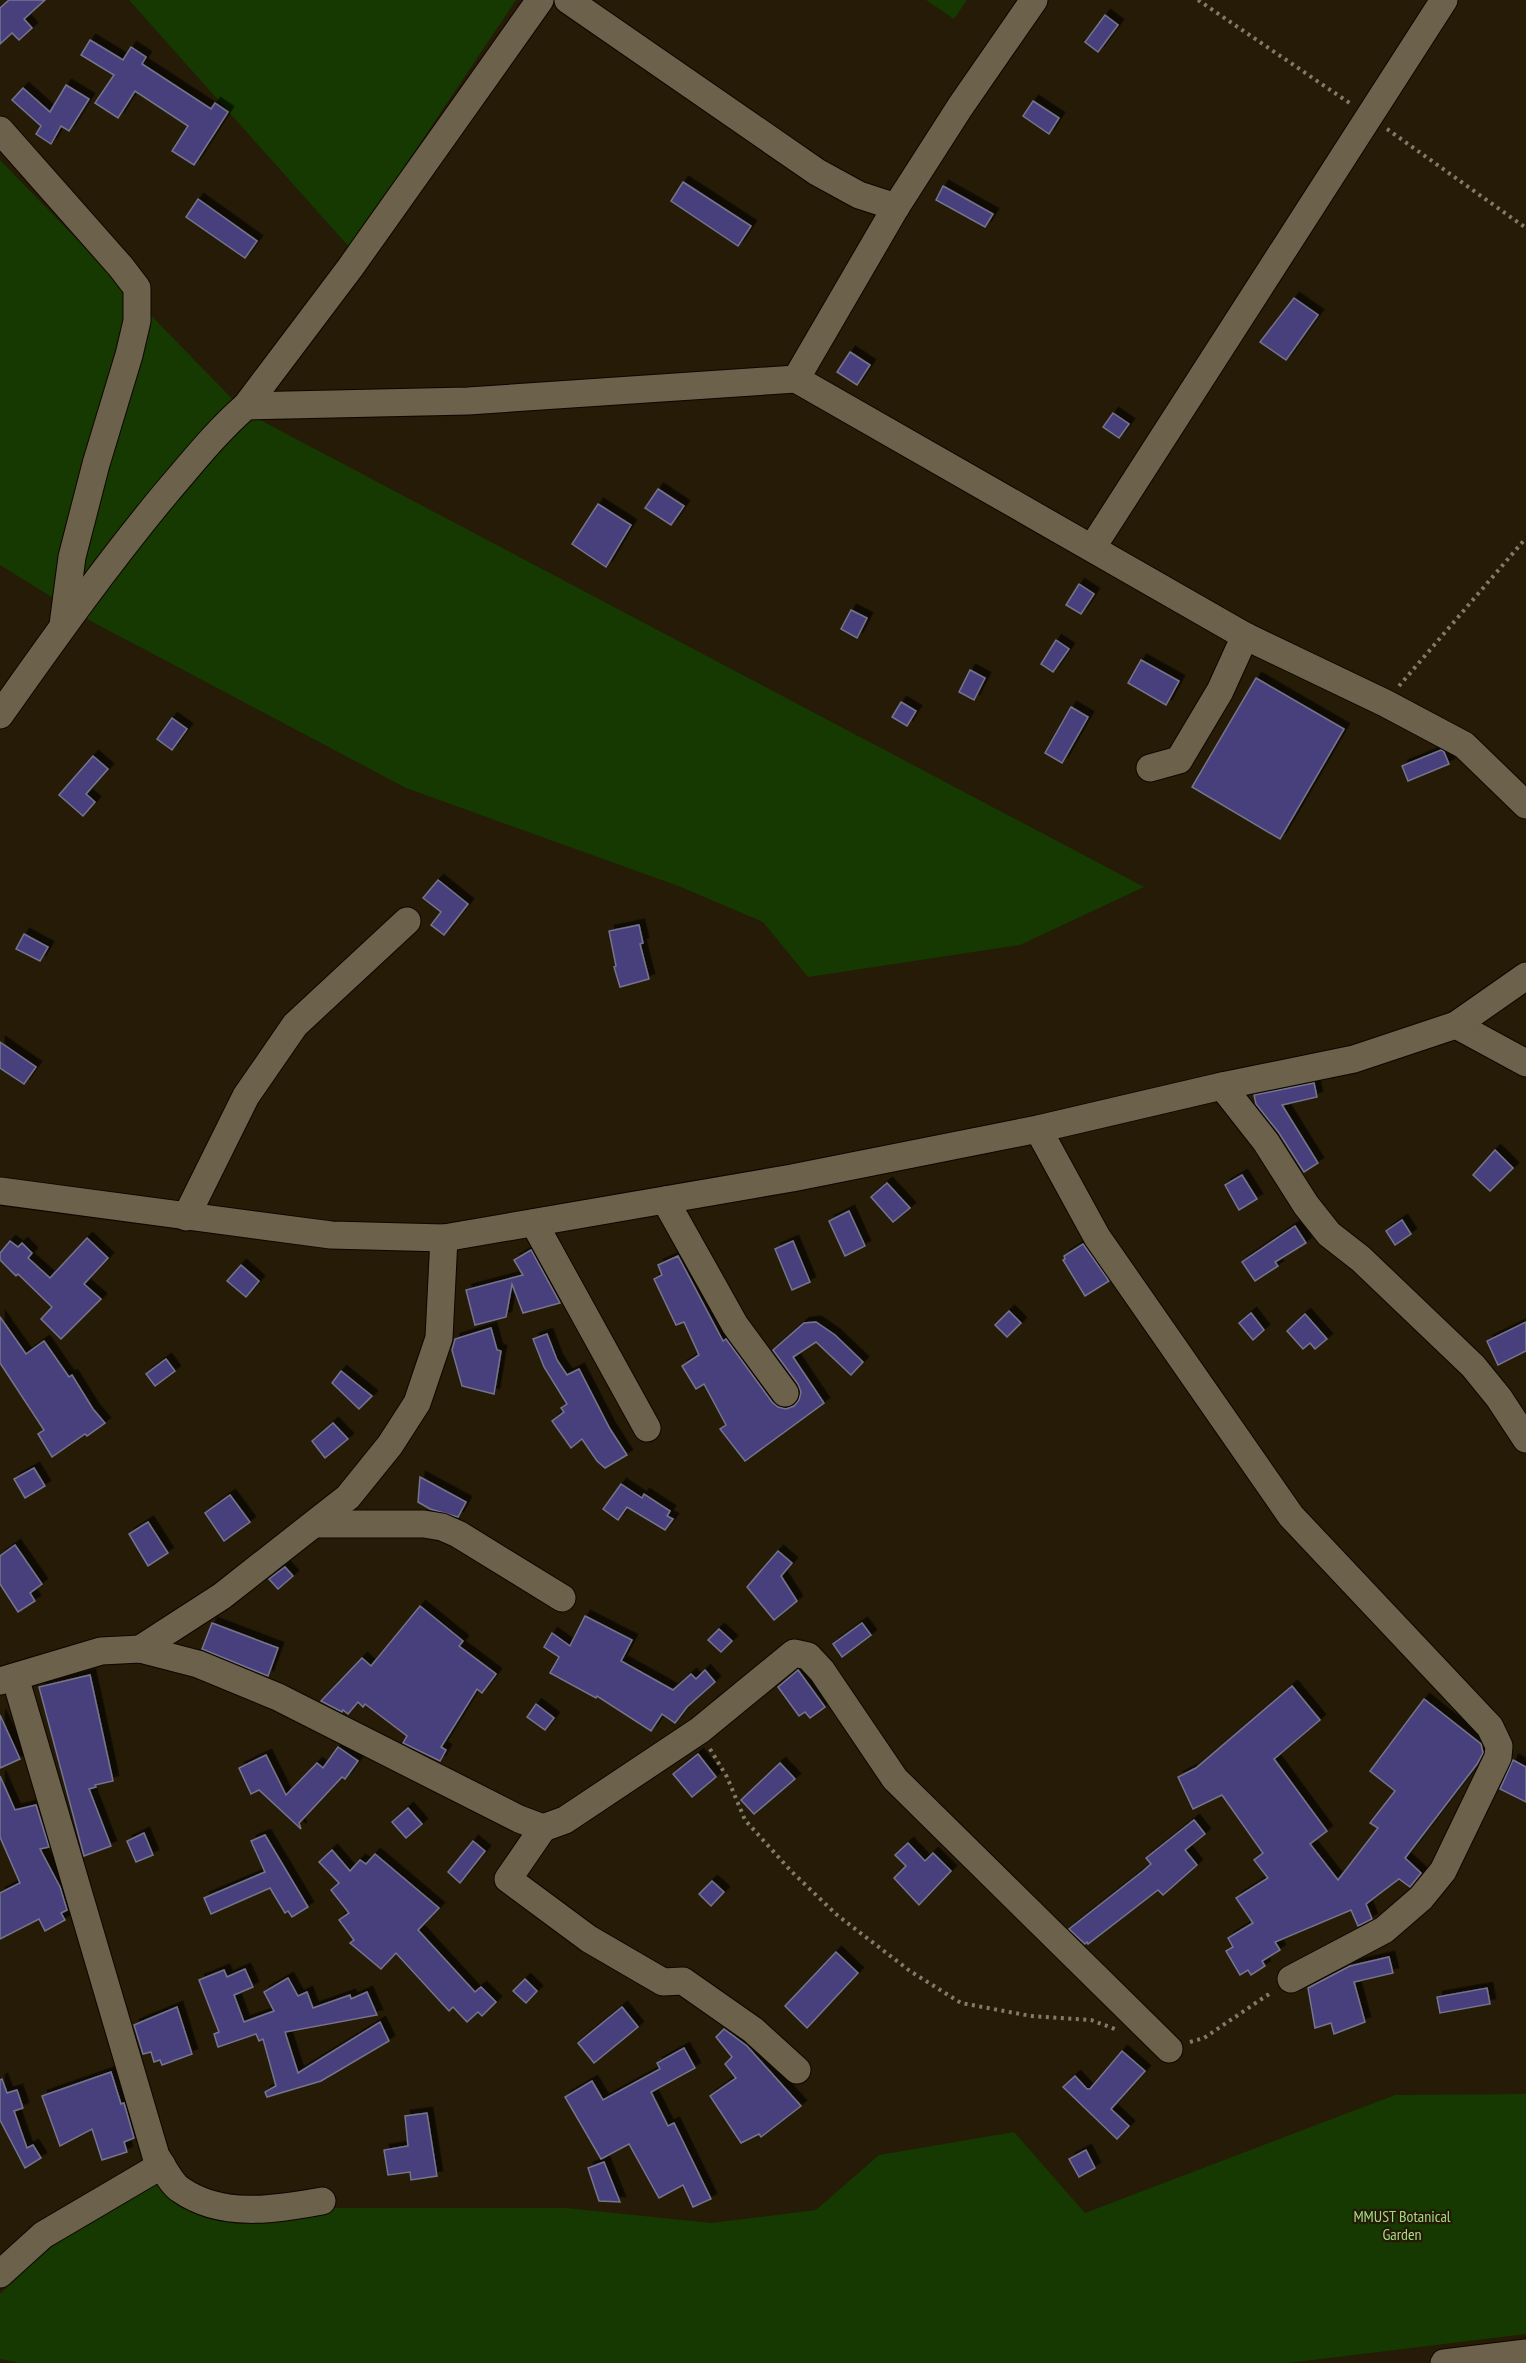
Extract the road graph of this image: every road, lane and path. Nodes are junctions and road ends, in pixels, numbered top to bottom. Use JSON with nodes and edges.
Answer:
{"nodes":[{"id":1,"x":540,"y":0,"type":"edge"},
{"id":2,"x":568,"y":0,"type":"edge"},
{"id":3,"x":1034,"y":0,"type":"edge"},
{"id":4,"x":1444,"y":0,"type":"edge"},
{"id":5,"x":0,"y":130,"type":"edge"},
{"id":6,"x":896,"y":207,"type":"junction"},
{"id":7,"x":796,"y":379,"type":"junction"},
{"id":8,"x":246,"y":406,"type":"junction"},
{"id":9,"x":1526,"y":538,"type":"edge"},
{"id":10,"x":1092,"y":548,"type":"junction"},
{"id":11,"x":63,"y":626,"type":"junction"},
{"id":12,"x":1245,"y":636,"type":"junction"},
{"id":13,"x":1385,"y":703,"type":"junction"},
{"id":14,"x":0,"y":715,"type":"edge"},
{"id":15,"x":1150,"y":768,"type":"dead end"},
{"id":16,"x":1526,"y":805,"type":"edge"},
{"id":17,"x":407,"y":921,"type":"dead end"},
{"id":18,"x":1526,"y":976,"type":"edge"},
{"id":19,"x":1456,"y":1025,"type":"junction"},
{"id":20,"x":1526,"y":1064,"type":"edge"},
{"id":21,"x":1222,"y":1086,"type":"junction"},
{"id":22,"x":1038,"y":1129,"type":"junction"},
{"id":23,"x":0,"y":1191,"type":"edge"},
{"id":24,"x":665,"y":1200,"type":"junction"},
{"id":25,"x":186,"y":1217,"type":"junction"},
{"id":26,"x":534,"y":1223,"type":"junction"},
{"id":27,"x":444,"y":1238,"type":"junction"},
{"id":28,"x":785,"y":1393,"type":"dead end"},
{"id":29,"x":647,"y":1428,"type":"dead end"},
{"id":30,"x":1526,"y":1439,"type":"edge"},
{"id":31,"x":315,"y":1524,"type":"junction"},
{"id":32,"x":562,"y":1598,"type":"dead end"},
{"id":33,"x":140,"y":1649,"type":"junction"},
{"id":34,"x":7,"y":1679,"type":"edge"},
{"id":35,"x":700,"y":1730,"type":"junction"},
{"id":36,"x":543,"y":1828,"type":"junction"},
{"id":37,"x":1292,"y":1979,"type":"joint"},
{"id":38,"x":1124,"y":2032,"type":"dead end"},
{"id":39,"x":1169,"y":2049,"type":"joint"},
{"id":40,"x":797,"y":2070,"type":"dead end"},
{"id":41,"x":162,"y":2165,"type":"junction"},
{"id":42,"x":322,"y":2201,"type":"dead end"},
{"id":43,"x":0,"y":2274,"type":"edge"},
{"id":44,"x":1526,"y":2353,"type":"edge"},
{"id":45,"x":1444,"y":2363,"type":"edge"}],
"edges":[{"from":1,"to":8,"type":"street"},
{"from":2,"to":6,"type":"street"},
{"from":3,"to":6,"type":"street"},
{"from":4,"to":10,"type":"street"},
{"from":5,"to":11,"type":"street"},
{"from":6,"to":7,"type":"street"},
{"from":7,"to":8,"type":"street"},
{"from":7,"to":10,"type":"street"},
{"from":8,"to":11,"type":"street"},
{"from":9,"to":13,"type":"path"},
{"from":10,"to":12,"type":"street"},
{"from":11,"to":14,"type":"street"},
{"from":12,"to":13,"type":"street"},
{"from":12,"to":15,"type":"street"},
{"from":13,"to":16,"type":"street"},
{"from":17,"to":25,"type":"street"},
{"from":18,"to":19,"type":"street"},
{"from":19,"to":20,"type":"street"},
{"from":19,"to":21,"type":"street"},
{"from":21,"to":22,"type":"street"},
{"from":21,"to":30,"type":"street"},
{"from":22,"to":24,"type":"street"},
{"from":22,"to":37,"type":"street"},
{"from":23,"to":25,"type":"street"},
{"from":24,"to":26,"type":"street"},
{"from":24,"to":28,"type":"street"},
{"from":25,"to":27,"type":"street"},
{"from":26,"to":27,"type":"street"},
{"from":26,"to":29,"type":"street"},
{"from":27,"to":31,"type":"street"},
{"from":31,"to":32,"type":"street"},
{"from":31,"to":33,"type":"street"},
{"from":33,"to":34,"type":"street"},
{"from":33,"to":36,"type":"street"},
{"from":34,"to":41,"type":"street"},
{"from":35,"to":36,"type":"street"},
{"from":35,"to":38,"type":"path"},
{"from":35,"to":39,"type":"street"},
{"from":36,"to":40,"type":"street"},
{"from":37,"to":39,"type":"path"},
{"from":41,"to":42,"type":"street"},
{"from":41,"to":43,"type":"street"},
{"from":44,"to":45,"type":"street"}]}
